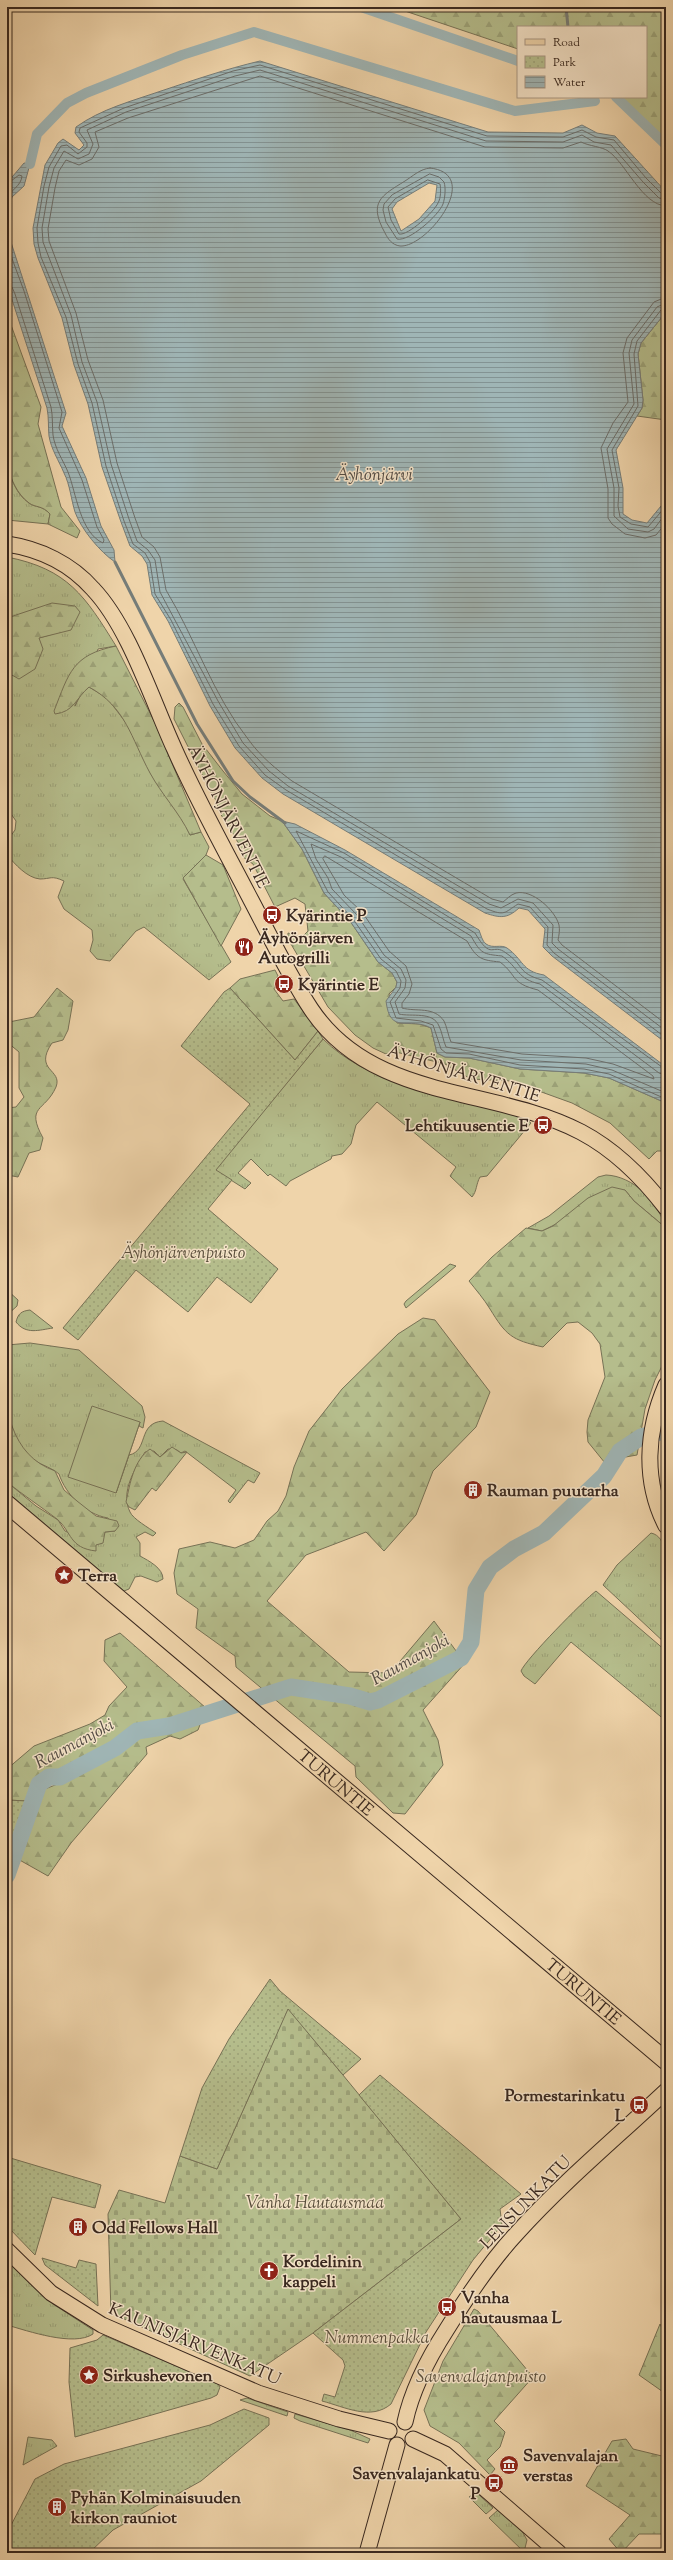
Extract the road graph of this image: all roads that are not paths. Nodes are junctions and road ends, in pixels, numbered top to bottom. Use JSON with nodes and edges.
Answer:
{"nodes":[{"id":1,"x":7,"y":544,"type":"edge"},
{"id":2,"x":666,"y":1208,"type":"edge"},
{"id":3,"x":666,"y":1385,"type":"edge"},
{"id":4,"x":7,"y":1504,"type":"edge"},
{"id":5,"x":666,"y":1526,"type":"edge"},
{"id":6,"x":666,"y":2061,"type":"edge"},
{"id":7,"x":666,"y":2091,"type":"edge"},
{"id":8,"x":7,"y":2250,"type":"edge"},
{"id":9,"x":405,"y":2422,"type":"junction"},
{"id":10,"x":389,"y":2431,"type":"junction"},
{"id":11,"x":413,"y":2439,"type":"junction"},
{"id":12,"x":397,"y":2445,"type":"junction"},
{"id":13,"x":367,"y":2553,"type":"edge"},
{"id":14,"x":559,"y":2553,"type":"edge"}],
"edges":[{"from":1,"to":2,"type":"main road","name":"ÄYHÖNJÄRVENTIE"},
{"from":3,"to":5,"type":"main road"},
{"from":4,"to":6,"type":"highway","name":"TURUNTIE"},
{"from":7,"to":9,"type":"main road","name":"LENSUNKATU"},
{"from":8,"to":10,"type":"main road","name":"KAUNISJÄRVENKATU"},
{"from":9,"to":10,"type":"main road"},
{"from":9,"to":11,"type":"main road"},
{"from":10,"to":12,"type":"main road"},
{"from":11,"to":12,"type":"main road"},
{"from":11,"to":14,"type":"main road"},
{"from":12,"to":13,"type":"main road"}]}
